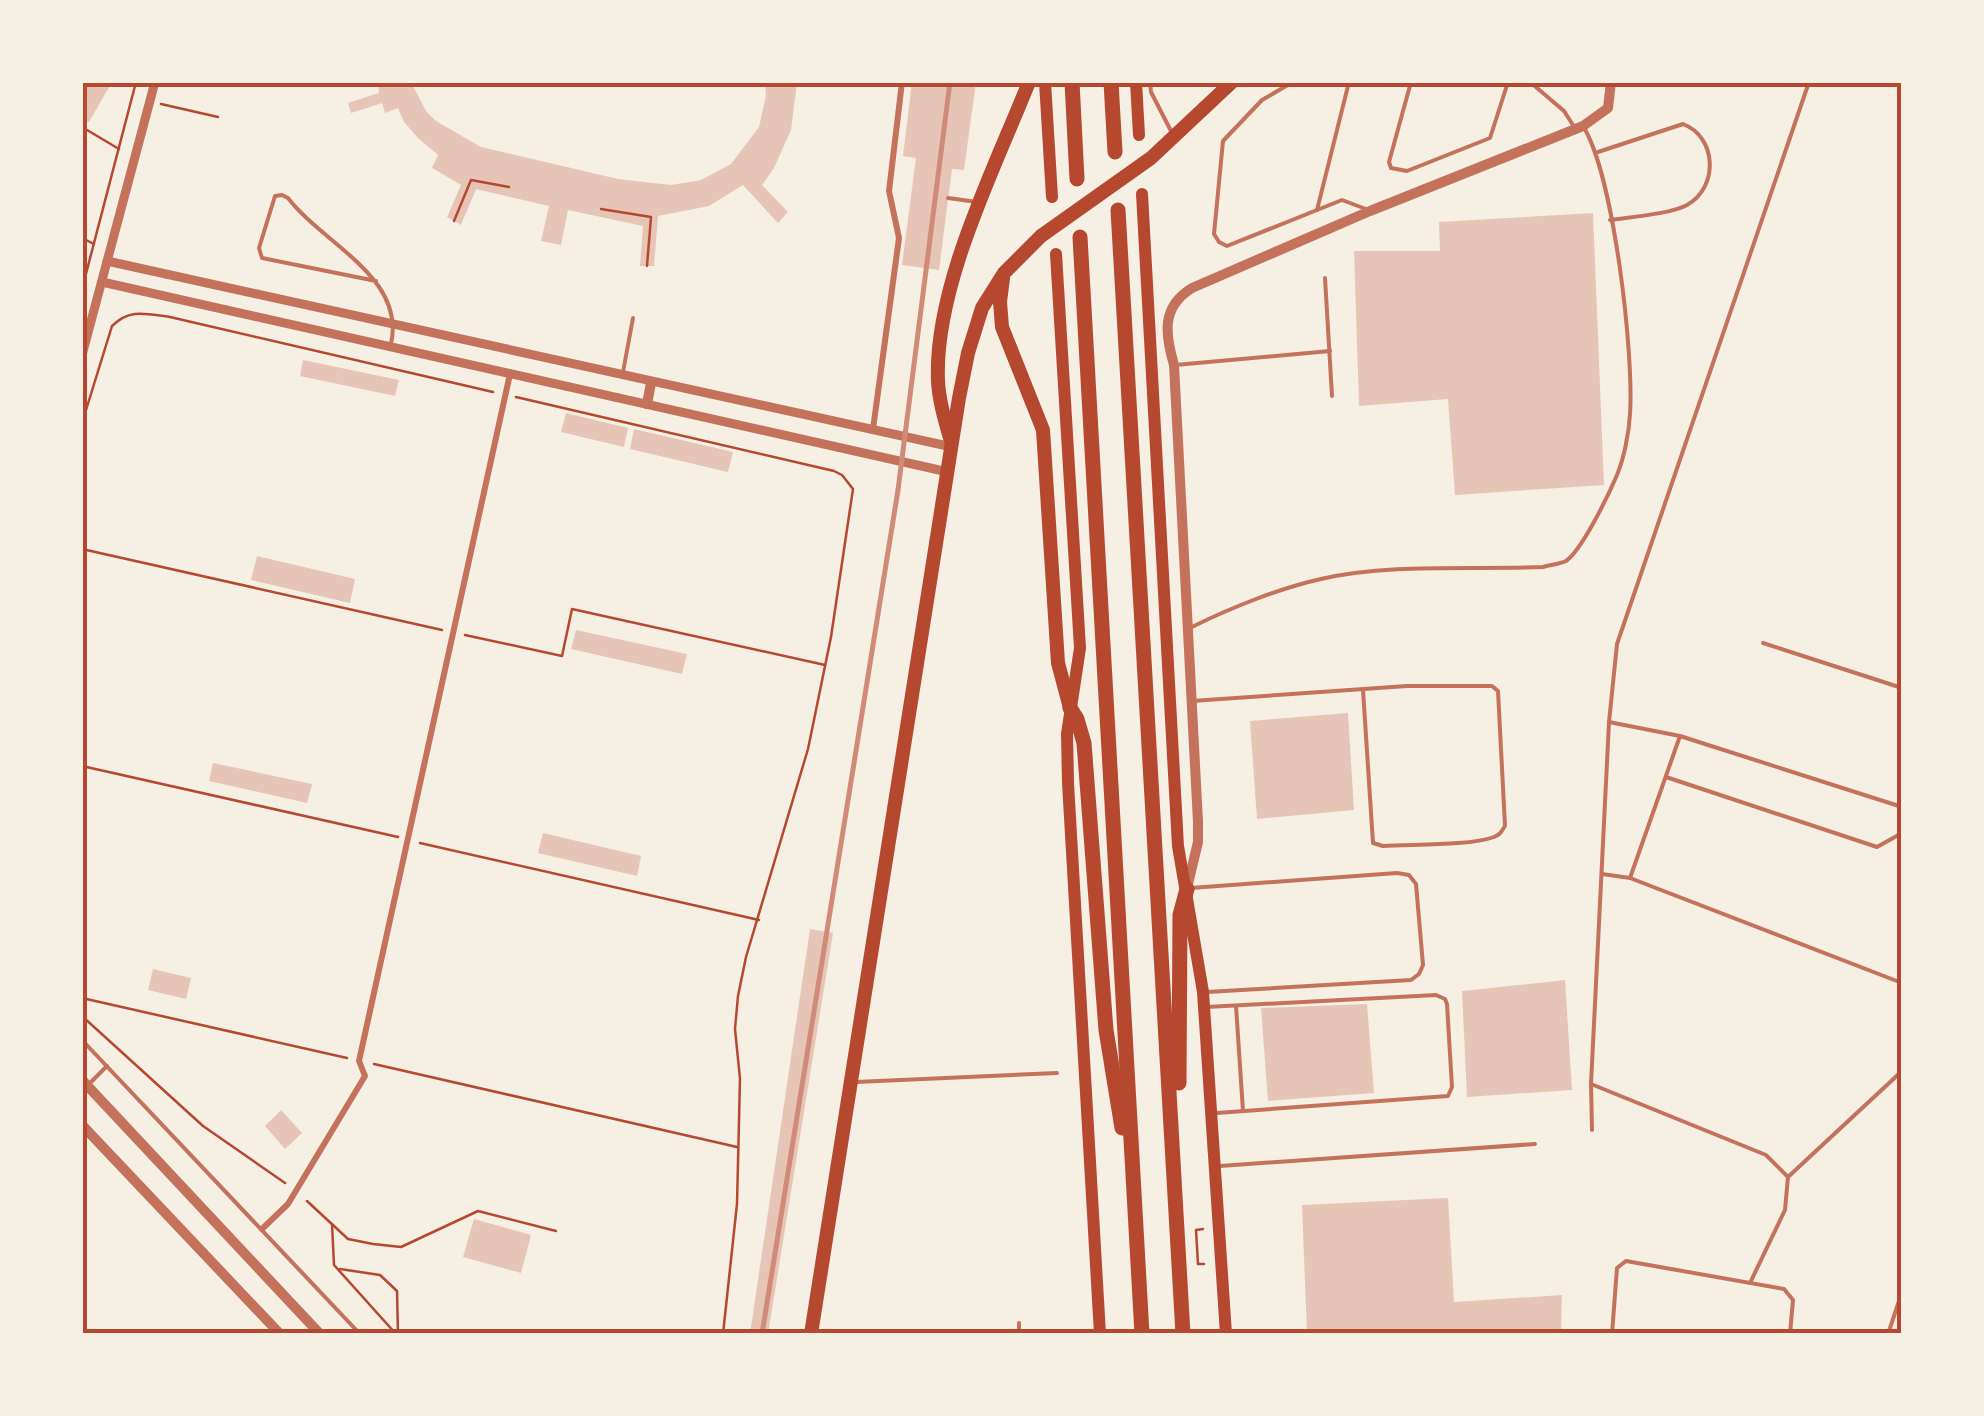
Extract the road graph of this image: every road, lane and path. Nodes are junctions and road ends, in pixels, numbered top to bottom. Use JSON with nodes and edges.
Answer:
{"nodes":[{"id":1,"x":136,"y":82,"type":"edge"},
{"id":2,"x":155,"y":82,"type":"edge"},
{"id":3,"x":902,"y":82,"type":"edge"},
{"id":4,"x":1029,"y":82,"type":"edge"},
{"id":5,"x":1045,"y":82,"type":"edge"},
{"id":6,"x":1072,"y":82,"type":"edge"},
{"id":7,"x":1111,"y":82,"type":"edge"},
{"id":8,"x":1136,"y":82,"type":"edge"},
{"id":9,"x":1150,"y":82,"type":"edge"},
{"id":10,"x":1232,"y":82,"type":"edge"},
{"id":11,"x":1293,"y":82,"type":"edge"},
{"id":12,"x":1349,"y":82,"type":"edge"},
{"id":13,"x":1411,"y":82,"type":"edge"},
{"id":14,"x":1508,"y":82,"type":"edge"},
{"id":15,"x":1530,"y":82,"type":"edge"},
{"id":16,"x":1612,"y":82,"type":"edge"},
{"id":17,"x":1809,"y":82,"type":"edge"},
{"id":18,"x":160,"y":104,"type":"dead end"},
{"id":19,"x":218,"y":116,"type":"dead end"},
{"id":20,"x":82,"y":126,"type":"edge"},
{"id":21,"x":1579,"y":128,"type":"junction"},
{"id":22,"x":1139,"y":135,"type":"dead end"},
{"id":23,"x":1174,"y":137,"type":"junction"},
{"id":24,"x":119,"y":149,"type":"junction"},
{"id":25,"x":1115,"y":152,"type":"dead end"},
{"id":26,"x":1596,"y":153,"type":"junction"},
{"id":27,"x":1077,"y":180,"type":"dead end"},
{"id":28,"x":509,"y":186,"type":"dead end"},
{"id":29,"x":1142,"y":194,"type":"dead end"},
{"id":30,"x":1052,"y":197,"type":"dead end"},
{"id":31,"x":948,"y":198,"type":"dead end"},
{"id":32,"x":982,"y":202,"type":"junction"},
{"id":33,"x":601,"y":208,"type":"dead end"},
{"id":34,"x":1118,"y":210,"type":"dead end"},
{"id":35,"x":1317,"y":210,"type":"junction"},
{"id":36,"x":1370,"y":211,"type":"junction"},
{"id":37,"x":1610,"y":220,"type":"junction"},
{"id":38,"x":454,"y":221,"type":"dead end"},
{"id":39,"x":1080,"y":237,"type":"dead end"},
{"id":40,"x":82,"y":238,"type":"edge"},
{"id":41,"x":94,"y":244,"type":"junction"},
{"id":42,"x":1056,"y":254,"type":"dead end"},
{"id":43,"x":108,"y":261,"type":"junction"},
{"id":44,"x":647,"y":266,"type":"dead end"},
{"id":45,"x":1004,"y":272,"type":"junction"},
{"id":46,"x":1325,"y":278,"type":"dead end"},
{"id":47,"x":376,"y":281,"type":"junction"},
{"id":48,"x":102,"y":282,"type":"junction"},
{"id":49,"x":82,"y":290,"type":"edge"},
{"id":50,"x":633,"y":318,"type":"dead end"},
{"id":51,"x":394,"y":326,"type":"junction"},
{"id":52,"x":390,"y":346,"type":"junction"},
{"id":53,"x":1330,"y":350,"type":"junction"},
{"id":54,"x":82,"y":355,"type":"edge"},
{"id":55,"x":1174,"y":365,"type":"junction"},
{"id":56,"x":510,"y":374,"type":"junction"},
{"id":57,"x":622,"y":376,"type":"junction"},
{"id":58,"x":651,"y":383,"type":"junction"},
{"id":59,"x":508,"y":395,"type":"junction"},
{"id":60,"x":1332,"y":396,"type":"dead end"},
{"id":61,"x":647,"y":404,"type":"junction"},
{"id":62,"x":82,"y":423,"type":"edge"},
{"id":63,"x":873,"y":430,"type":"junction"},
{"id":64,"x":952,"y":447,"type":"junction"},
{"id":65,"x":948,"y":472,"type":"junction"},
{"id":66,"x":1187,"y":630,"type":"junction"},
{"id":67,"x":1763,"y":643,"type":"dead end"},
{"id":68,"x":1902,"y":688,"type":"edge"},
{"id":69,"x":1363,"y":690,"type":"junction"},
{"id":70,"x":1192,"y":701,"type":"junction"},
{"id":71,"x":1070,"y":708,"type":"junction"},
{"id":72,"x":1609,"y":722,"type":"junction"},
{"id":73,"x":1680,"y":736,"type":"junction"},
{"id":74,"x":82,"y":766,"type":"edge"},
{"id":75,"x":1666,"y":777,"type":"junction"},
{"id":76,"x":1902,"y":807,"type":"edge"},
{"id":77,"x":1902,"y":834,"type":"edge"},
{"id":78,"x":409,"y":840,"type":"junction"},
{"id":79,"x":1602,"y":874,"type":"junction"},
{"id":80,"x":1630,"y":878,"type":"junction"},
{"id":81,"x":1187,"y":888,"type":"junction"},
{"id":82,"x":759,"y":920,"type":"junction"},
{"id":83,"x":1902,"y":983,"type":"edge"},
{"id":84,"x":82,"y":998,"type":"edge"},
{"id":85,"x":1204,"y":999,"type":"junction"},
{"id":86,"x":1236,"y":1005,"type":"junction"},
{"id":87,"x":82,"y":1016,"type":"edge"},
{"id":88,"x":82,"y":1040,"type":"edge"},
{"id":89,"x":359,"y":1061,"type":"junction"},
{"id":90,"x":107,"y":1066,"type":"junction"},
{"id":91,"x":1902,"y":1071,"type":"edge"},
{"id":92,"x":1056,"y":1073,"type":"dead end"},
{"id":93,"x":851,"y":1082,"type":"junction"},
{"id":94,"x":85,"y":1083,"type":"edge"},
{"id":95,"x":1591,"y":1084,"type":"junction"},
{"id":96,"x":1243,"y":1111,"type":"junction"},
{"id":97,"x":1212,"y":1114,"type":"junction"},
{"id":98,"x":82,"y":1125,"type":"edge"},
{"id":99,"x":1592,"y":1130,"type":"dead end"},
{"id":100,"x":1172,"y":1131,"type":"junction"},
{"id":101,"x":1535,"y":1144,"type":"dead end"},
{"id":102,"x":738,"y":1147,"type":"junction"},
{"id":103,"x":1216,"y":1167,"type":"junction"},
{"id":104,"x":1788,"y":1177,"type":"junction"},
{"id":105,"x":1133,"y":1179,"type":"junction"},
{"id":106,"x":296,"y":1191,"type":"junction"},
{"id":107,"x":332,"y":1223,"type":"junction"},
{"id":108,"x":262,"y":1230,"type":"junction"},
{"id":109,"x":1196,"y":1230,"type":"dead end"},
{"id":110,"x":556,"y":1231,"type":"dead end"},
{"id":111,"x":1198,"y":1264,"type":"dead end"},
{"id":112,"x":338,"y":1269,"type":"junction"},
{"id":113,"x":1750,"y":1283,"type":"junction"},
{"id":114,"x":1902,"y":1292,"type":"edge"},
{"id":115,"x":1019,"y":1324,"type":"dead end"},
{"id":116,"x":280,"y":1334,"type":"edge"},
{"id":117,"x":320,"y":1334,"type":"edge"},
{"id":118,"x":360,"y":1334,"type":"edge"},
{"id":119,"x":397,"y":1334,"type":"edge"},
{"id":120,"x":723,"y":1334,"type":"edge"},
{"id":121,"x":811,"y":1334,"type":"edge"},
{"id":122,"x":1019,"y":1334,"type":"edge"},
{"id":123,"x":1100,"y":1334,"type":"edge"},
{"id":124,"x":1142,"y":1334,"type":"edge"},
{"id":125,"x":1183,"y":1334,"type":"edge"},
{"id":126,"x":1226,"y":1334,"type":"edge"},
{"id":127,"x":1612,"y":1334,"type":"edge"},
{"id":128,"x":1790,"y":1334,"type":"edge"},
{"id":129,"x":1888,"y":1334,"type":"edge"}],
"edges":[{"from":1,"to":24,"type":"path"},
{"from":2,"to":43,"type":"street"},
{"from":3,"to":63,"type":"street"},
{"from":4,"to":32,"type":"main road"},
{"from":5,"to":30,"type":"main road"},
{"from":6,"to":27,"type":"highway"},
{"from":7,"to":25,"type":"highway"},
{"from":8,"to":22,"type":"main road"},
{"from":9,"to":23,"type":"lane"},
{"from":10,"to":23,"type":"main road"},
{"from":11,"to":35,"type":"lane"},
{"from":12,"to":35,"type":"lane"},
{"from":13,"to":14,"type":"lane"},
{"from":15,"to":21,"type":"lane"},
{"from":16,"to":21,"type":"street"},
{"from":17,"to":72,"type":"lane"},
{"from":18,"to":19,"type":"path"},
{"from":20,"to":24,"type":"path"},
{"from":21,"to":26,"type":"lane"},
{"from":21,"to":36,"type":"street"},
{"from":23,"to":45,"type":"main road"},
{"from":24,"to":41,"type":"path"},
{"from":26,"to":37,"type":"lane"},
{"from":26,"to":37,"type":"lane"},
{"from":28,"to":38,"type":"path"},
{"from":29,"to":81,"type":"main road"},
{"from":31,"to":32,"type":"lane"},
{"from":32,"to":64,"type":"main road"},
{"from":33,"to":44,"type":"path"},
{"from":34,"to":100,"type":"highway"},
{"from":35,"to":36,"type":"lane"},
{"from":36,"to":55,"type":"street"},
{"from":37,"to":66,"type":"lane"},
{"from":39,"to":105,"type":"highway"},
{"from":40,"to":41,"type":"path"},
{"from":41,"to":49,"type":"path"},
{"from":42,"to":71,"type":"main road"},
{"from":43,"to":48,"type":"street"},
{"from":43,"to":51,"type":"street"},
{"from":45,"to":64,"type":"main road"},
{"from":45,"to":71,"type":"main road"},
{"from":46,"to":53,"type":"lane"},
{"from":47,"to":47,"type":"lane"},
{"from":47,"to":51,"type":"lane"},
{"from":48,"to":52,"type":"street"},
{"from":48,"to":54,"type":"street"},
{"from":50,"to":57,"type":"lane"},
{"from":51,"to":52,"type":"lane"},
{"from":51,"to":57,"type":"street"},
{"from":52,"to":56,"type":"street"},
{"from":53,"to":55,"type":"lane"},
{"from":53,"to":60,"type":"lane"},
{"from":55,"to":66,"type":"street"},
{"from":56,"to":59,"type":"street"},
{"from":56,"to":61,"type":"street"},
{"from":57,"to":58,"type":"street"},
{"from":58,"to":61,"type":"street"},
{"from":58,"to":63,"type":"street"},
{"from":59,"to":62,"type":"path"},
{"from":59,"to":78,"type":"street"},
{"from":59,"to":82,"type":"path"},
{"from":61,"to":65,"type":"street"},
{"from":63,"to":64,"type":"street"},
{"from":64,"to":65,"type":"main road"},
{"from":65,"to":93,"type":"main road"},
{"from":66,"to":70,"type":"street"},
{"from":67,"to":68,"type":"lane"},
{"from":69,"to":69,"type":"lane"},
{"from":69,"to":70,"type":"lane"},
{"from":70,"to":81,"type":"street"},
{"from":71,"to":105,"type":"highway"},
{"from":71,"to":123,"type":"main road"},
{"from":72,"to":73,"type":"lane"},
{"from":72,"to":79,"type":"lane"},
{"from":73,"to":75,"type":"lane"},
{"from":73,"to":76,"type":"lane"},
{"from":74,"to":78,"type":"path"},
{"from":75,"to":77,"type":"lane"},
{"from":75,"to":80,"type":"lane"},
{"from":78,"to":82,"type":"path"},
{"from":78,"to":89,"type":"street"},
{"from":79,"to":80,"type":"lane"},
{"from":79,"to":95,"type":"lane"},
{"from":80,"to":83,"type":"lane"},
{"from":81,"to":85,"type":"main road"},
{"from":81,"to":85,"type":"lane"},
{"from":81,"to":100,"type":"highway"},
{"from":82,"to":102,"type":"path"},
{"from":84,"to":89,"type":"path"},
{"from":85,"to":86,"type":"lane"},
{"from":85,"to":97,"type":"main road"},
{"from":86,"to":96,"type":"lane"},
{"from":86,"to":96,"type":"lane"},
{"from":87,"to":106,"type":"path"},
{"from":88,"to":90,"type":"lane"},
{"from":89,"to":102,"type":"path"},
{"from":89,"to":106,"type":"street"},
{"from":90,"to":94,"type":"lane"},
{"from":90,"to":108,"type":"lane"},
{"from":91,"to":104,"type":"lane"},
{"from":92,"to":93,"type":"lane"},
{"from":93,"to":121,"type":"main road"},
{"from":94,"to":117,"type":"street"},
{"from":95,"to":99,"type":"lane"},
{"from":95,"to":104,"type":"lane"},
{"from":96,"to":97,"type":"lane"},
{"from":97,"to":103,"type":"main road"},
{"from":98,"to":116,"type":"street"},
{"from":100,"to":125,"type":"highway"},
{"from":101,"to":103,"type":"lane"},
{"from":102,"to":120,"type":"path"},
{"from":103,"to":126,"type":"main road"},
{"from":104,"to":113,"type":"lane"},
{"from":105,"to":124,"type":"highway"},
{"from":106,"to":107,"type":"path"},
{"from":106,"to":108,"type":"street"},
{"from":107,"to":110,"type":"path"},
{"from":107,"to":112,"type":"path"},
{"from":108,"to":118,"type":"lane"},
{"from":109,"to":111,"type":"path"},
{"from":112,"to":119,"type":"path"},
{"from":112,"to":119,"type":"path"},
{"from":113,"to":127,"type":"lane"},
{"from":113,"to":128,"type":"lane"},
{"from":114,"to":129,"type":"lane"},
{"from":115,"to":122,"type":"lane"}]}
